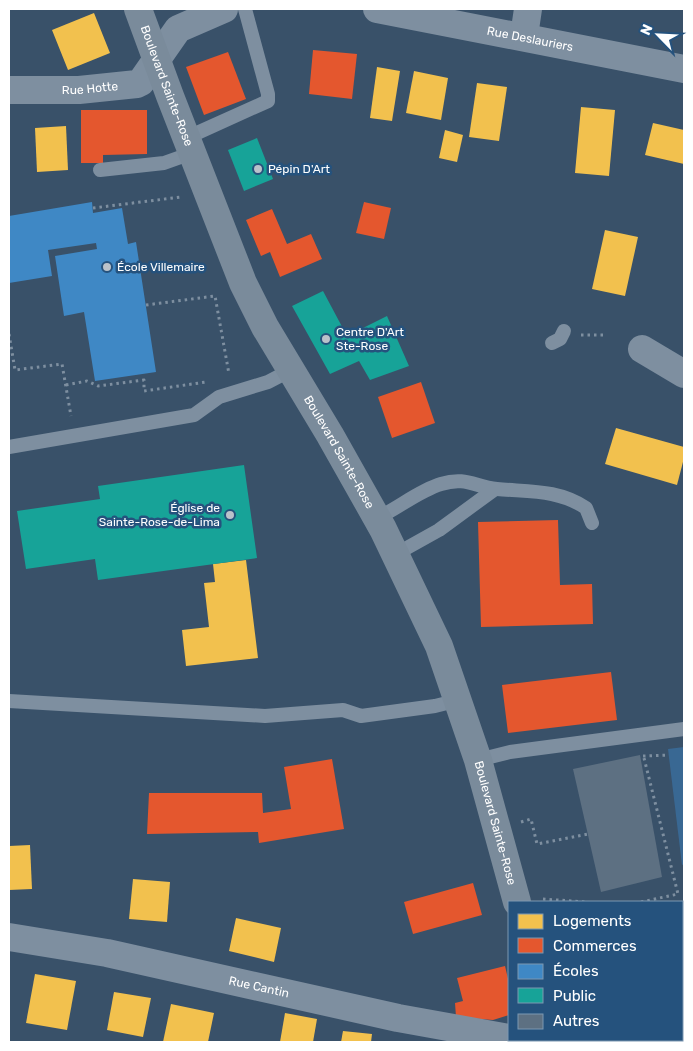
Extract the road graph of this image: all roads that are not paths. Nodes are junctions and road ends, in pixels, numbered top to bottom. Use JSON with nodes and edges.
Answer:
{"nodes":[{"id":1,"x":138,"y":9,"type":"edge"},
{"id":2,"x":224,"y":9,"type":"edge"},
{"id":3,"x":245,"y":9,"type":"edge"},
{"id":4,"x":377,"y":9,"type":"edge"},
{"id":5,"x":528,"y":9,"type":"edge"},
{"id":6,"x":524,"y":36,"type":"junction"},
{"id":7,"x":157,"y":58,"type":"junction"},
{"id":8,"x":684,"y":69,"type":"edge"},
{"id":9,"x":9,"y":90,"type":"edge"},
{"id":10,"x":189,"y":146,"type":"junction"},
{"id":11,"x":100,"y":170,"type":"dead end"},
{"id":12,"x":569,"y":332,"type":"road end"},
{"id":13,"x":552,"y":343,"type":"dead end"},
{"id":14,"x":642,"y":349,"type":"dead end"},
{"id":15,"x":291,"y":370,"type":"junction"},
{"id":16,"x":684,"y":374,"type":"edge"},
{"id":17,"x":9,"y":447,"type":"edge"},
{"id":18,"x":495,"y":489,"type":"junction"},
{"id":19,"x":377,"y":518,"type":"junction"},
{"id":20,"x":592,"y":523,"type":"dead end"},
{"id":21,"x":396,"y":554,"type":"junction"},
{"id":22,"x":459,"y":700,"type":"junction"},
{"id":23,"x":9,"y":701,"type":"edge"},
{"id":24,"x":684,"y":729,"type":"edge"},
{"id":25,"x":478,"y":760,"type":"junction"},
{"id":26,"x":527,"y":900,"type":"edge"},
{"id":27,"x":9,"y":937,"type":"edge"},
{"id":28,"x":508,"y":1038,"type":"edge"}],
"edges":[{"from":1,"to":7,"type":"street","name":"Boulevard Sainte-Rose"},
{"from":2,"to":7,"type":"street"},
{"from":3,"to":10,"type":"lane"},
{"from":4,"to":6,"type":"street","name":"Rue Deslauriers"},
{"from":5,"to":6,"type":"street"},
{"from":6,"to":8,"type":"street","name":"Rue Deslauriers"},
{"from":7,"to":9,"type":"street","name":"Rue Hotte"},
{"from":7,"to":10,"type":"street","name":"Boulevard Sainte-Rose"},
{"from":10,"to":11,"type":"lane"},
{"from":10,"to":15,"type":"street","name":"Boulevard Sainte-Rose"},
{"from":12,"to":13,"type":"lane"},
{"from":14,"to":16,"type":"street"},
{"from":15,"to":17,"type":"lane"},
{"from":15,"to":19,"type":"street","name":"Boulevard Sainte-Rose"},
{"from":18,"to":19,"type":"lane"},
{"from":18,"to":20,"type":"lane"},
{"from":18,"to":21,"type":"lane"},
{"from":19,"to":21,"type":"street","name":"Boulevard Sainte-Rose"},
{"from":21,"to":22,"type":"street","name":"Boulevard Sainte-Rose"},
{"from":22,"to":23,"type":"lane"},
{"from":22,"to":25,"type":"street","name":"Boulevard Sainte-Rose"},
{"from":24,"to":25,"type":"lane"},
{"from":25,"to":26,"type":"street","name":"Boulevard Sainte-Rose"},
{"from":27,"to":28,"type":"street","name":"Rue Cantin"}]}
